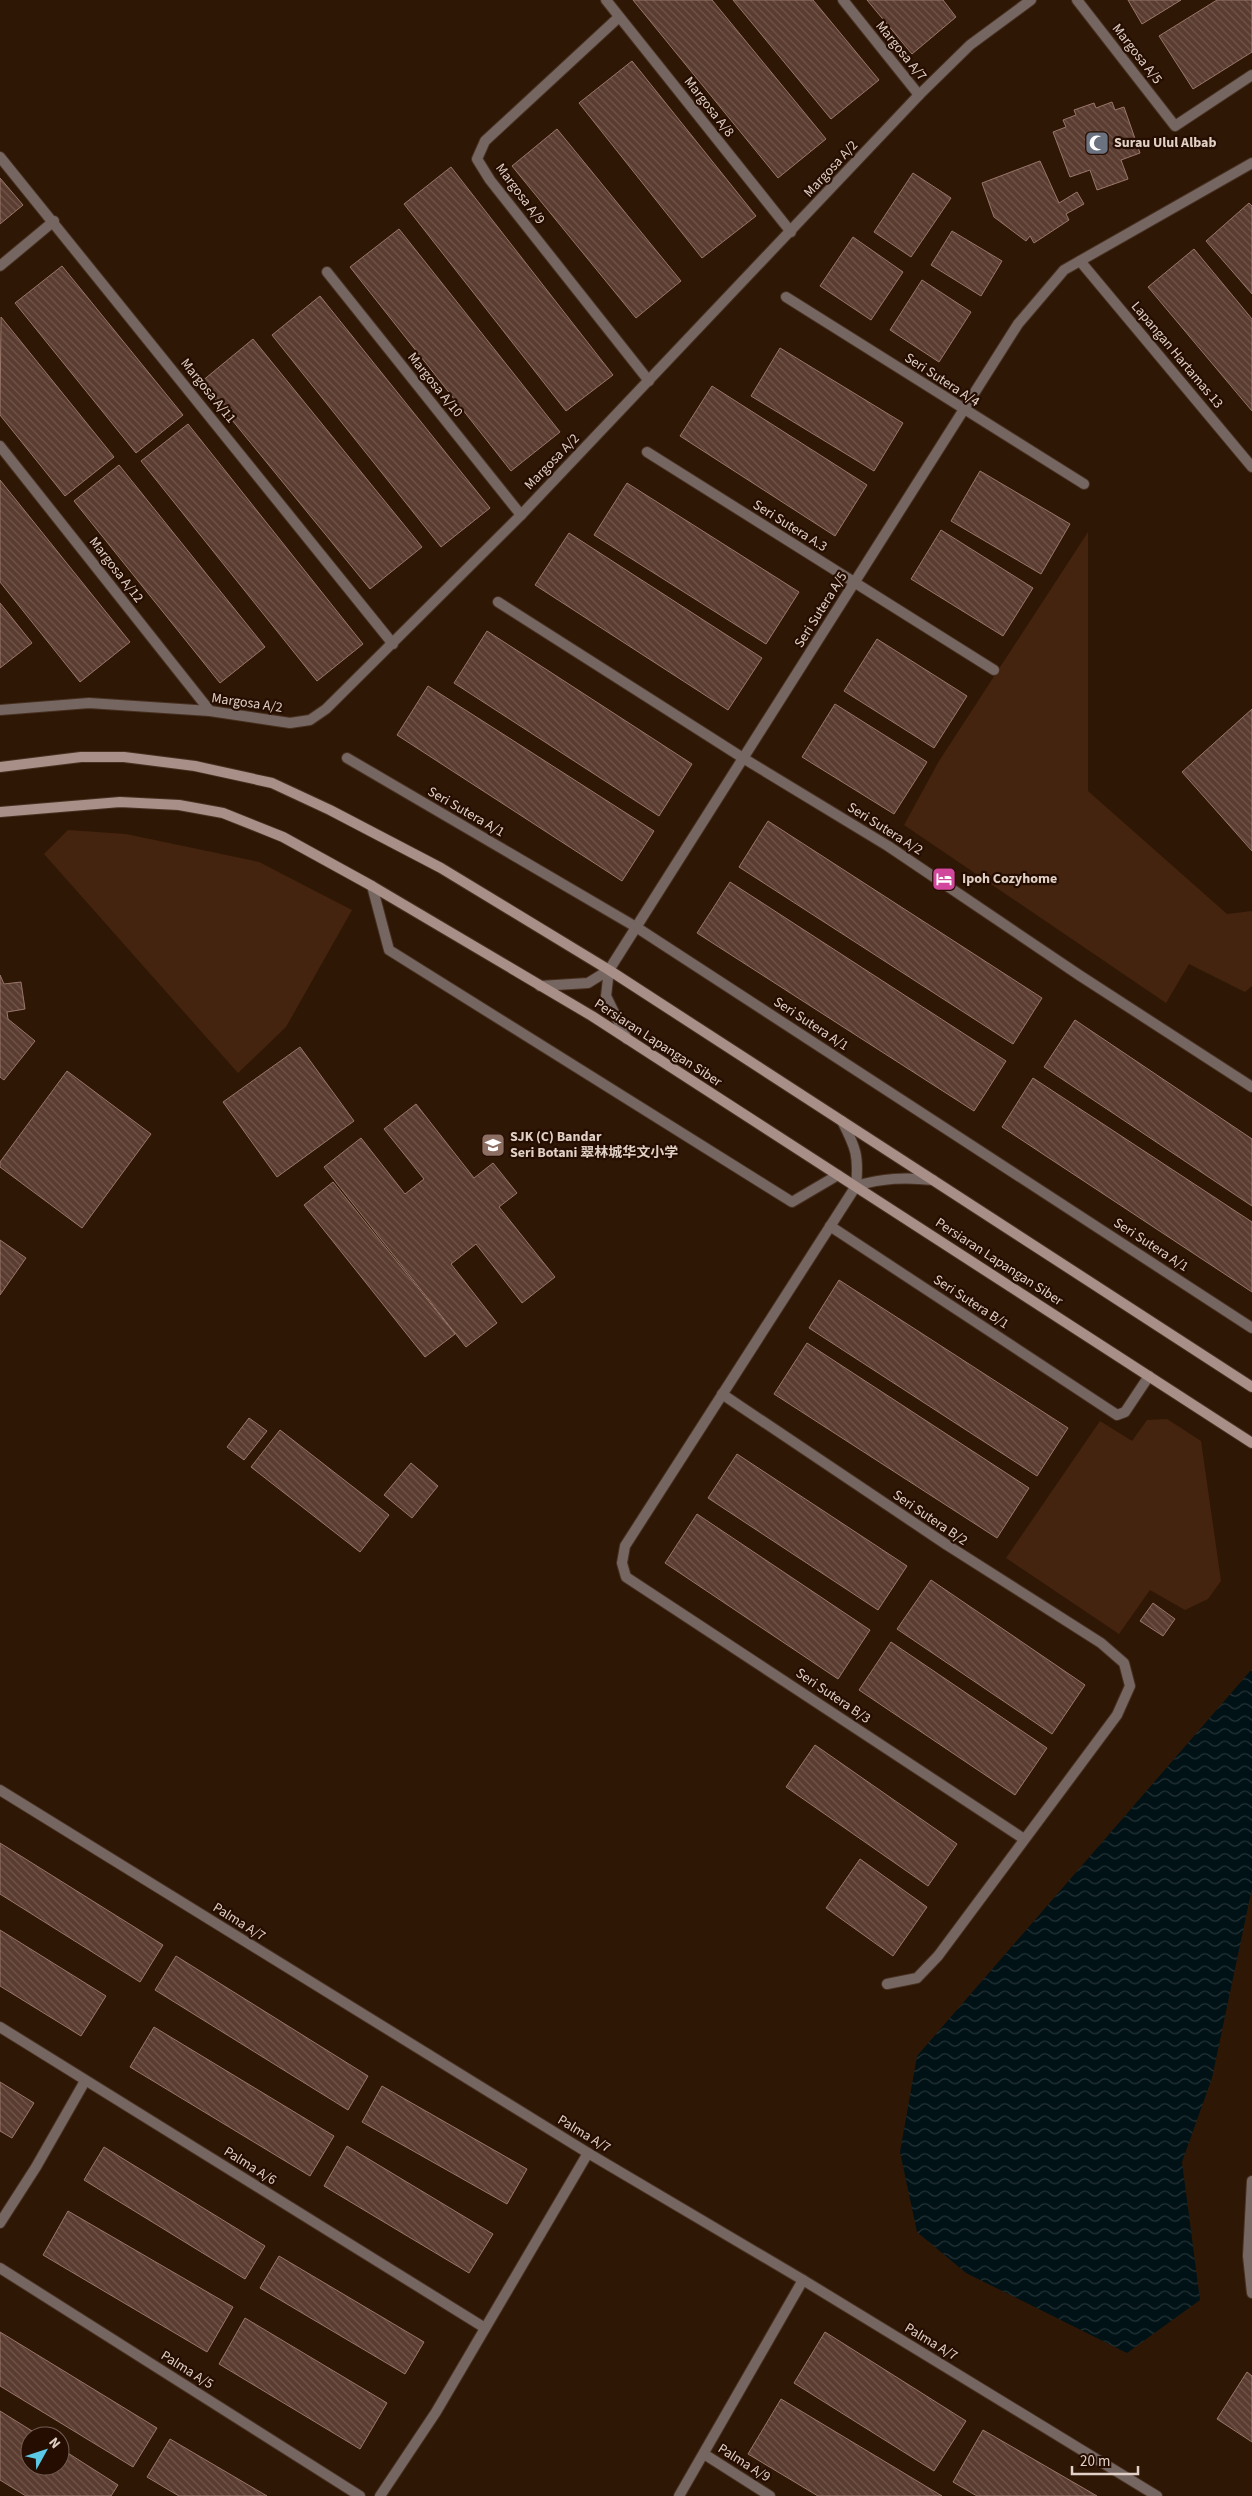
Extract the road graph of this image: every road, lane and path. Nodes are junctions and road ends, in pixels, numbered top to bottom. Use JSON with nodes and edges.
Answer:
{"nodes":[{"id":1,"x":606,"y":0,"type":"edge"},
{"id":2,"x":843,"y":0,"type":"edge"},
{"id":3,"x":1031,"y":0,"type":"edge"},
{"id":4,"x":1076,"y":0,"type":"edge"},
{"id":5,"x":620,"y":17,"type":"junction"},
{"id":6,"x":1252,"y":75,"type":"edge"},
{"id":7,"x":919,"y":95,"type":"junction"},
{"id":8,"x":0,"y":157,"type":"edge"},
{"id":9,"x":1252,"y":163,"type":"edge"},
{"id":10,"x":54,"y":221,"type":"junction"},
{"id":11,"x":790,"y":232,"type":"junction"},
{"id":12,"x":1080,"y":261,"type":"junction"},
{"id":13,"x":0,"y":266,"type":"edge"},
{"id":14,"x":327,"y":272,"type":"dead end"},
{"id":15,"x":786,"y":297,"type":"dead end"},
{"id":16,"x":649,"y":381,"type":"junction"},
{"id":17,"x":963,"y":410,"type":"junction"},
{"id":18,"x":0,"y":446,"type":"edge"},
{"id":19,"x":648,"y":452,"type":"dead end"},
{"id":20,"x":1252,"y":467,"type":"edge"},
{"id":21,"x":1084,"y":484,"type":"dead end"},
{"id":22,"x":521,"y":515,"type":"junction"},
{"id":23,"x":854,"y":582,"type":"junction"},
{"id":24,"x":498,"y":602,"type":"dead end"},
{"id":25,"x":393,"y":644,"type":"junction"},
{"id":26,"x":994,"y":670,"type":"dead end"},
{"id":27,"x":0,"y":710,"type":"edge"},
{"id":28,"x":210,"y":711,"type":"junction"},
{"id":29,"x":347,"y":758,"type":"dead end"},
{"id":30,"x":743,"y":758,"type":"junction"},
{"id":31,"x":0,"y":760,"type":"edge"},
{"id":32,"x":38,"y":762,"type":"junction"},
{"id":33,"x":0,"y":767,"type":"edge"},
{"id":34,"x":0,"y":812,"type":"edge"},
{"id":35,"x":372,"y":886,"type":"junction"},
{"id":36,"x":636,"y":927,"type":"junction"},
{"id":37,"x":609,"y":970,"type":"junction"},
{"id":38,"x":540,"y":986,"type":"junction"},
{"id":39,"x":627,"y":1039,"type":"junction"},
{"id":40,"x":1252,"y":1087,"type":"edge"},
{"id":41,"x":842,"y":1121,"type":"junction"},
{"id":42,"x":838,"y":1175,"type":"junction"},
{"id":43,"x":933,"y":1180,"type":"junction"},
{"id":44,"x":856,"y":1186,"type":"junction"},
{"id":45,"x":830,"y":1226,"type":"junction"},
{"id":46,"x":1252,"y":1328,"type":"edge"},
{"id":47,"x":1149,"y":1376,"type":"junction"},
{"id":48,"x":1252,"y":1387,"type":"edge"},
{"id":49,"x":722,"y":1394,"type":"junction"},
{"id":50,"x":1252,"y":1443,"type":"edge"},
{"id":51,"x":0,"y":1790,"type":"edge"},
{"id":52,"x":1024,"y":1839,"type":"junction"},
{"id":53,"x":887,"y":1984,"type":"dead end"},
{"id":54,"x":0,"y":2027,"type":"edge"},
{"id":55,"x":86,"y":2081,"type":"junction"},
{"id":56,"x":588,"y":2153,"type":"junction"},
{"id":57,"x":1252,"y":2181,"type":"edge"},
{"id":58,"x":0,"y":2223,"type":"edge"},
{"id":59,"x":0,"y":2268,"type":"edge"},
{"id":60,"x":803,"y":2280,"type":"junction"},
{"id":61,"x":1252,"y":2293,"type":"edge"},
{"id":62,"x":485,"y":2328,"type":"junction"},
{"id":63,"x":704,"y":2454,"type":"junction"},
{"id":64,"x":360,"y":2496,"type":"edge"},
{"id":65,"x":380,"y":2496,"type":"edge"},
{"id":66,"x":679,"y":2496,"type":"edge"},
{"id":67,"x":770,"y":2496,"type":"edge"},
{"id":68,"x":1157,"y":2496,"type":"edge"}],
"edges":[{"from":1,"to":5,"type":"street","name":"Margosa A/8"},
{"from":2,"to":7,"type":"street","name":"Margosa A/7"},
{"from":3,"to":7,"type":"street","name":"Margosa A/2"},
{"from":4,"to":6,"type":"street","name":"Margosa A/5"},
{"from":5,"to":11,"type":"street","name":"Margosa A/8"},
{"from":5,"to":16,"type":"street","name":"Margosa A/9"},
{"from":7,"to":11,"type":"street","name":"Margosa A/2"},
{"from":8,"to":10,"type":"street","name":"Margosa A/11"},
{"from":9,"to":12,"type":"street"},
{"from":10,"to":13,"type":"street"},
{"from":10,"to":25,"type":"street","name":"Margosa A/11"},
{"from":11,"to":16,"type":"street","name":"Margosa A/2"},
{"from":12,"to":17,"type":"street","name":"Seri Sutera A/5"},
{"from":12,"to":20,"type":"street","name":"Lapangan Hartamas 13"},
{"from":14,"to":22,"type":"street","name":"Margosa A/10"},
{"from":15,"to":17,"type":"street","name":"Seri Sutera A/4"},
{"from":16,"to":22,"type":"street","name":"Margosa A/2"},
{"from":17,"to":21,"type":"street","name":"Seri Sutera A/4"},
{"from":17,"to":23,"type":"street","name":"Seri Sutera A/5"},
{"from":18,"to":28,"type":"street","name":"Margosa A/12"},
{"from":19,"to":23,"type":"street","name":"Seri Sutera A.3"},
{"from":22,"to":25,"type":"street","name":"Margosa A/2"},
{"from":23,"to":26,"type":"street","name":"Seri Sutera A.3"},
{"from":23,"to":30,"type":"street","name":"Seri Sutera A/5"},
{"from":24,"to":30,"type":"street","name":"Seri Sutera A/2"},
{"from":25,"to":28,"type":"street","name":"Margosa A/2"},
{"from":27,"to":28,"type":"street","name":"Margosa A/2"},
{"from":29,"to":36,"type":"street","name":"Seri Sutera A/1"},
{"from":30,"to":36,"type":"street","name":"Seri Sutera A/5"},
{"from":30,"to":40,"type":"street","name":"Seri Sutera A/2"},
{"from":31,"to":32,"type":"main road"},
{"from":32,"to":33,"type":"main road"},
{"from":32,"to":37,"type":"main road"},
{"from":34,"to":35,"type":"main road","name":"Persiaran Lapangan Siber"},
{"from":35,"to":38,"type":"main road","name":"Persiaran Lapangan Siber"},
{"from":35,"to":42,"type":"street"},
{"from":36,"to":37,"type":"street","name":"Seri Sutera A/5"},
{"from":36,"to":46,"type":"street","name":"Seri Sutera A/1"},
{"from":37,"to":38,"type":"street"},
{"from":37,"to":39,"type":"street"},
{"from":37,"to":41,"type":"main road"},
{"from":38,"to":39,"type":"main road","name":"Persiaran Lapangan Siber"},
{"from":39,"to":42,"type":"main road","name":"Persiaran Lapangan Siber"},
{"from":41,"to":43,"type":"main road"},
{"from":41,"to":44,"type":"street"},
{"from":42,"to":44,"type":"main road","name":"Persiaran Lapangan Siber"},
{"from":43,"to":44,"type":"street"},
{"from":43,"to":48,"type":"main road"},
{"from":44,"to":45,"type":"street"},
{"from":44,"to":47,"type":"main road","name":"Persiaran Lapangan Siber"},
{"from":45,"to":47,"type":"street","name":"Seri Sutera B/1"},
{"from":45,"to":49,"type":"street"},
{"from":47,"to":50,"type":"main road","name":"Persiaran Lapangan Siber"},
{"from":49,"to":52,"type":"street","name":"Seri Sutera B/3"},
{"from":49,"to":52,"type":"street","name":"Seri Sutera B/2"},
{"from":51,"to":56,"type":"street","name":"Palma A/7"},
{"from":52,"to":53,"type":"street"},
{"from":54,"to":55,"type":"street","name":"Palma A/6"},
{"from":55,"to":58,"type":"street"},
{"from":55,"to":62,"type":"street","name":"Palma A/6"},
{"from":56,"to":60,"type":"street","name":"Palma A/7"},
{"from":56,"to":62,"type":"street"},
{"from":57,"to":61,"type":"street"},
{"from":59,"to":64,"type":"street","name":"Palma A/5"},
{"from":60,"to":63,"type":"street"},
{"from":60,"to":68,"type":"street","name":"Palma A/7"},
{"from":62,"to":65,"type":"street"},
{"from":63,"to":66,"type":"street"},
{"from":63,"to":67,"type":"street","name":"Palma A/9"}]}
